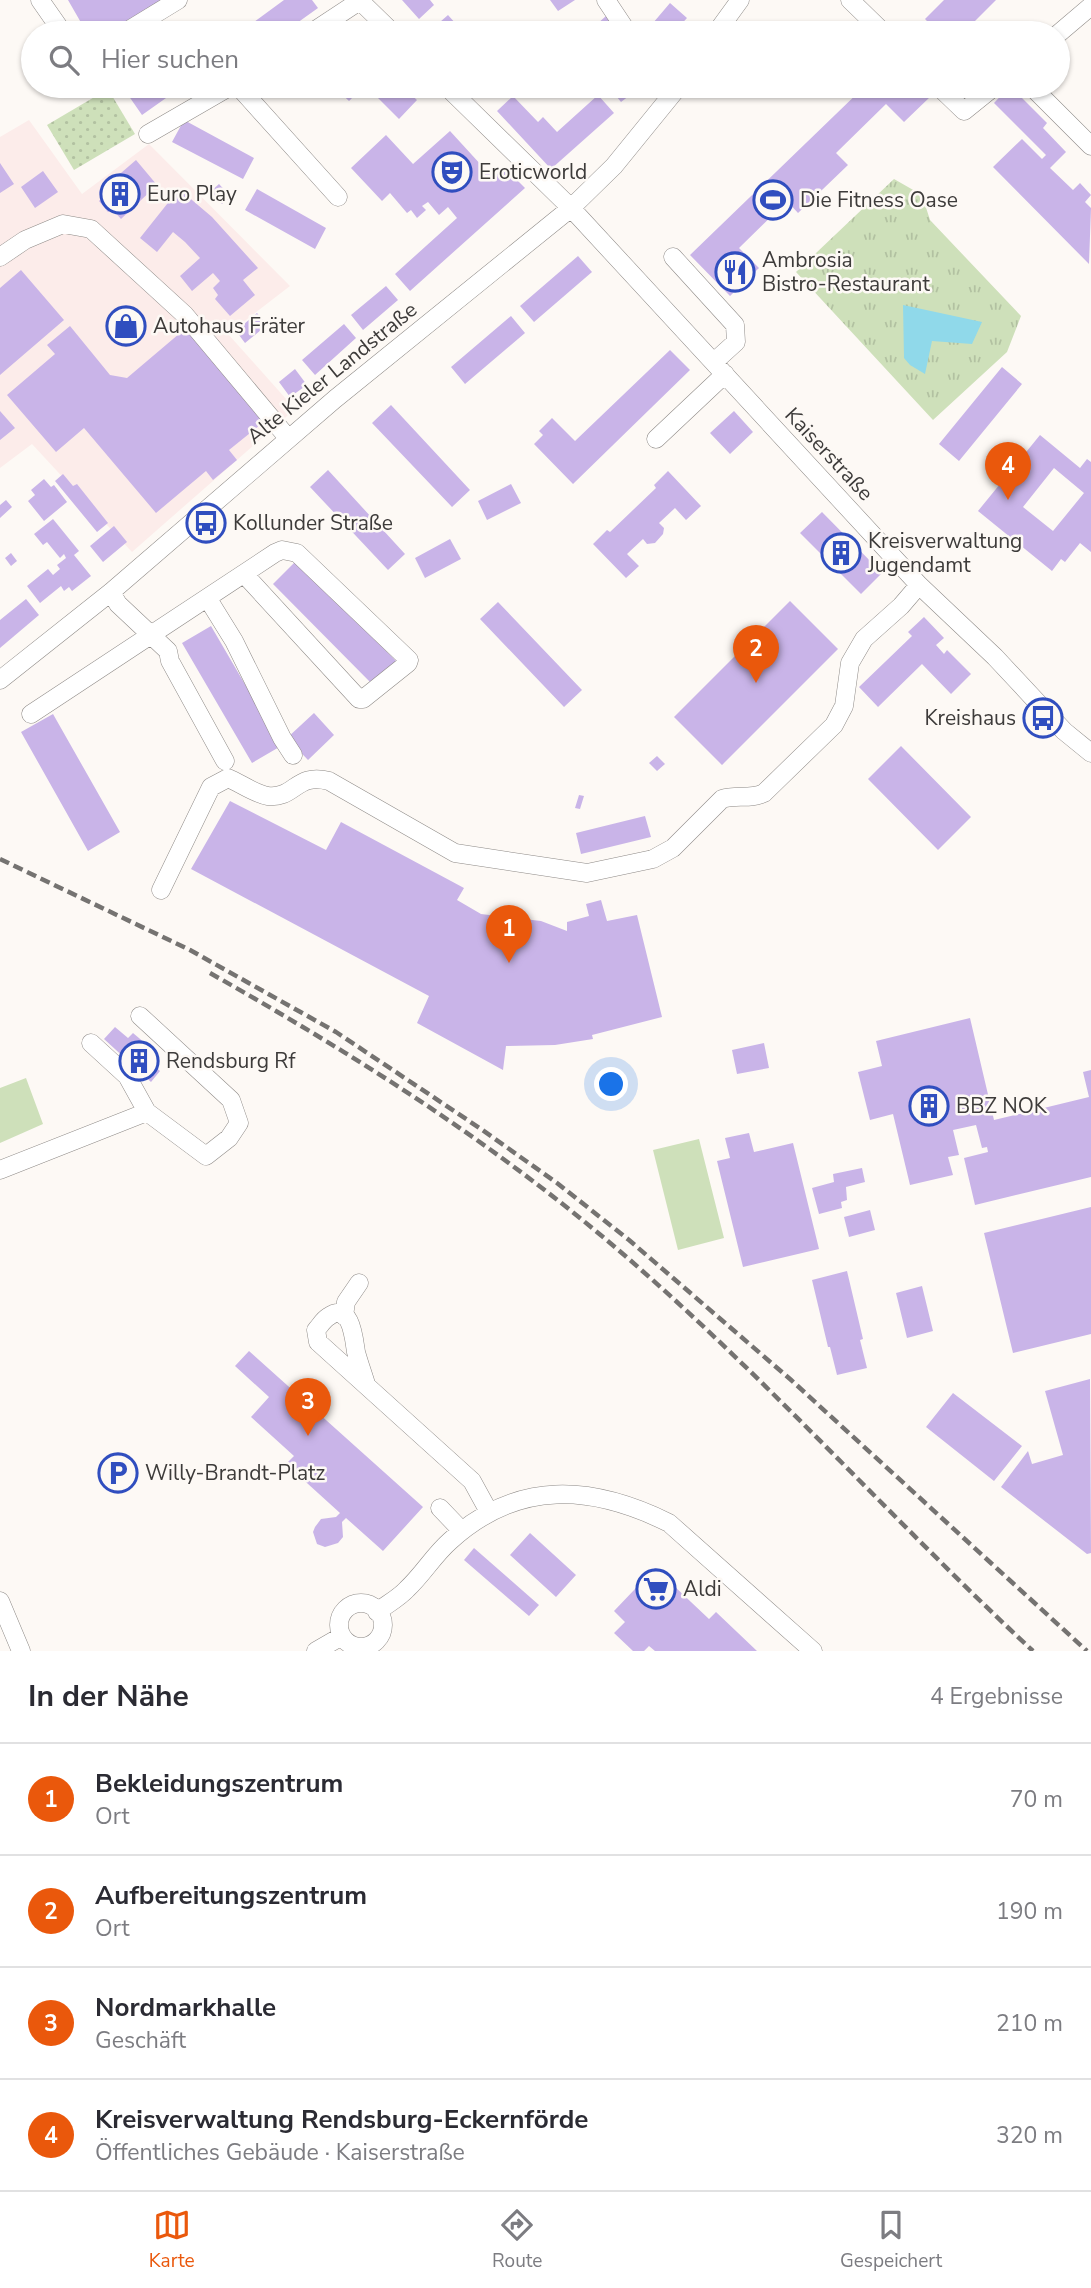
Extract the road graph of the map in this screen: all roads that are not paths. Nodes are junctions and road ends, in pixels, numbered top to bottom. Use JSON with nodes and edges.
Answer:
{"nodes":[{"id":1,"x":40,"y":0,"type":"edge"},
{"id":2,"x":178,"y":0,"type":"edge"},
{"id":3,"x":360,"y":0,"type":"edge"},
{"id":4,"x":606,"y":0,"type":"edge"},
{"id":5,"x":740,"y":0,"type":"edge"},
{"id":6,"x":850,"y":0,"type":"edge"},
{"id":7,"x":1091,"y":6,"type":"edge"},
{"id":8,"x":55,"y":21,"type":"edge"},
{"id":9,"x":144,"y":21,"type":"edge"},
{"id":10,"x":329,"y":21,"type":"edge"},
{"id":11,"x":381,"y":21,"type":"edge"},
{"id":12,"x":620,"y":21,"type":"edge"},
{"id":13,"x":725,"y":21,"type":"edge"},
{"id":14,"x":872,"y":21,"type":"edge"},
{"id":15,"x":1070,"y":24,"type":"edge"},
{"id":16,"x":210,"y":98,"type":"edge"},
{"id":17,"x":249,"y":98,"type":"edge"},
{"id":18,"x":458,"y":98,"type":"edge"},
{"id":19,"x":664,"y":98,"type":"edge"},
{"id":20,"x":950,"y":98,"type":"edge"},
{"id":21,"x":980,"y":98,"type":"edge"},
{"id":22,"x":1043,"y":98,"type":"edge"},
{"id":23,"x":148,"y":134,"type":"dead end"},
{"id":24,"x":1091,"y":146,"type":"edge"},
{"id":25,"x":338,"y":197,"type":"dead end"},
{"id":26,"x":571,"y":208,"type":"junction"},
{"id":27,"x":0,"y":257,"type":"edge"},
{"id":28,"x":673,"y":257,"type":"dead end"},
{"id":29,"x":719,"y":368,"type":"junction"},
{"id":30,"x":288,"y":438,"type":"junction"},
{"id":31,"x":656,"y":439,"type":"dead end"},
{"id":32,"x":244,"y":574,"type":"junction"},
{"id":33,"x":919,"y":585,"type":"junction"},
{"id":34,"x":111,"y":592,"type":"junction"},
{"id":35,"x":208,"y":599,"type":"junction"},
{"id":36,"x":151,"y":634,"type":"junction"},
{"id":37,"x":0,"y":680,"type":"edge"},
{"id":38,"x":31,"y":714,"type":"dead end"},
{"id":39,"x":1091,"y":753,"type":"edge"},
{"id":40,"x":293,"y":755,"type":"dead end"},
{"id":41,"x":225,"y":761,"type":"dead end"},
{"id":42,"x":162,"y":890,"type":"dead end"},
{"id":43,"x":140,"y":1016,"type":"dead end"},
{"id":44,"x":91,"y":1043,"type":"dead end"},
{"id":45,"x":147,"y":1112,"type":"junction"},
{"id":46,"x":0,"y":1170,"type":"edge"},
{"id":47,"x":359,"y":1283,"type":"dead end"},
{"id":48,"x":344,"y":1316,"type":"junction"},
{"id":49,"x":366,"y":1384,"type":"junction"},
{"id":50,"x":440,"y":1508,"type":"dead end"},
{"id":51,"x":489,"y":1512,"type":"junction"},
{"id":52,"x":462,"y":1531,"type":"junction"},
{"id":53,"x":0,"y":1601,"type":"edge"},
{"id":54,"x":377,"y":1612,"type":"junction"},
{"id":55,"x":342,"y":1636,"type":"junction"},
{"id":56,"x":383,"y":1645,"type":"edge"},
{"id":57,"x":804,"y":1648,"type":"edge"},
{"id":58,"x":21,"y":1651,"type":"edge"},
{"id":59,"x":316,"y":1651,"type":"edge"}],
"edges":[{"from":1,"to":8,"type":"street"},
{"from":2,"to":9,"type":"street"},
{"from":3,"to":10,"type":"street"},
{"from":3,"to":11,"type":"street"},
{"from":4,"to":12,"type":"street"},
{"from":5,"to":13,"type":"street"},
{"from":6,"to":14,"type":"street"},
{"from":7,"to":15,"type":"street"},
{"from":16,"to":23,"type":"street"},
{"from":17,"to":25,"type":"street"},
{"from":18,"to":26,"type":"street","name":"Kaiserstraße"},
{"from":19,"to":26,"type":"street","name":"Alte Kieler Landstraße"},
{"from":20,"to":21,"type":"street"},
{"from":22,"to":24,"type":"street"},
{"from":26,"to":29,"type":"street","name":"Kaiserstraße"},
{"from":26,"to":30,"type":"street","name":"Alte Kieler Landstraße"},
{"from":27,"to":30,"type":"street"},
{"from":28,"to":29,"type":"street"},
{"from":29,"to":31,"type":"street"},
{"from":29,"to":33,"type":"street","name":"Kaiserstraße"},
{"from":30,"to":34,"type":"street","name":"Alte Kieler Landstraße"},
{"from":32,"to":32,"type":"street"},
{"from":32,"to":35,"type":"street"},
{"from":33,"to":39,"type":"street","name":"Kaiserstraße"},
{"from":33,"to":42,"type":"street"},
{"from":34,"to":36,"type":"street"},
{"from":34,"to":37,"type":"street","name":"Alte Kieler Landstraße"},
{"from":35,"to":36,"type":"street"},
{"from":35,"to":40,"type":"street"},
{"from":36,"to":38,"type":"street"},
{"from":36,"to":41,"type":"street"},
{"from":43,"to":45,"type":"street"},
{"from":44,"to":45,"type":"street"},
{"from":45,"to":46,"type":"street"},
{"from":47,"to":48,"type":"street"},
{"from":48,"to":49,"type":"street"},
{"from":48,"to":49,"type":"street"},
{"from":49,"to":51,"type":"street"},
{"from":50,"to":52,"type":"street"},
{"from":51,"to":52,"type":"street"},
{"from":51,"to":57,"type":"street"},
{"from":52,"to":54,"type":"street"},
{"from":53,"to":58,"type":"street"},
{"from":54,"to":55,"type":"street"},
{"from":54,"to":56,"type":"street"},
{"from":55,"to":56,"type":"street"},
{"from":55,"to":59,"type":"street"}]}
